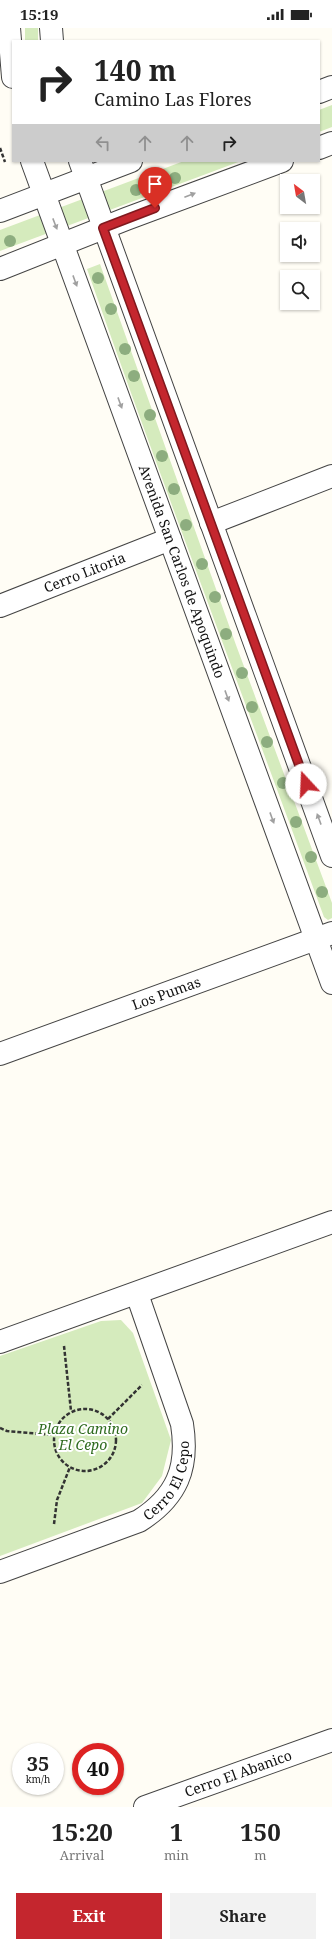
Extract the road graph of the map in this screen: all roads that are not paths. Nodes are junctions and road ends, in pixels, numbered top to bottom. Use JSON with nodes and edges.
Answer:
{"nodes":[{"id":1,"x":9,"y":28,"type":"edge"},
{"id":2,"x":51,"y":28,"type":"edge"},
{"id":3,"x":52,"y":40,"type":"edge"},
{"id":4,"x":12,"y":66,"type":"edge"},
{"id":5,"x":332,"y":87,"type":"edge"},
{"id":6,"x":320,"y":92,"type":"edge"},
{"id":7,"x":332,"y":143,"type":"edge"},
{"id":8,"x":320,"y":148,"type":"edge"},
{"id":9,"x":32,"y":162,"type":"edge"},
{"id":10,"x":126,"y":162,"type":"edge"},
{"id":11,"x":279,"y":162,"type":"edge"},
{"id":12,"x":83,"y":170,"type":"edge"},
{"id":13,"x":43,"y":194,"type":"junction"},
{"id":14,"x":0,"y":212,"type":"edge"},
{"id":15,"x":103,"y":228,"type":"junction"},
{"id":16,"x":62,"y":244,"type":"junction"},
{"id":17,"x":0,"y":270,"type":"edge"},
{"id":18,"x":332,"y":476,"type":"edge"},
{"id":19,"x":211,"y":524,"type":"junction"},
{"id":20,"x":170,"y":539,"type":"junction"},
{"id":21,"x":0,"y":606,"type":"edge"},
{"id":22,"x":332,"y":856,"type":"edge"},
{"id":23,"x":324,"y":936,"type":"edge"},
{"id":24,"x":332,"y":983,"type":"edge"},
{"id":25,"x":0,"y":1054,"type":"edge"},
{"id":26,"x":332,"y":1222,"type":"edge"},
{"id":27,"x":136,"y":1294,"type":"junction"},
{"id":28,"x":0,"y":1342,"type":"edge"},
{"id":29,"x":0,"y":1572,"type":"edge"},
{"id":30,"x":332,"y":1740,"type":"edge"},
{"id":31,"x":145,"y":1807,"type":"edge"}],
"edges":[{"from":1,"to":4,"type":"street"},
{"from":2,"to":3,"type":"street"},
{"from":5,"to":6,"type":"street"},
{"from":7,"to":8,"type":"street"},
{"from":9,"to":13,"type":"street","name":"Avenida San Carlos de Apoquindo"},
{"from":10,"to":12,"type":"street"},
{"from":15,"to":11,"type":"street","one_way":true},
{"from":12,"to":13,"type":"street"},
{"from":12,"to":15,"type":"street"},
{"from":13,"to":14,"type":"street"},
{"from":13,"to":16,"type":"street","name":"Avenida San Carlos de Apoquindo","one_way":true},
{"from":15,"to":16,"type":"street"},
{"from":15,"to":19,"type":"street"},
{"from":16,"to":17,"type":"street"},
{"from":16,"to":20,"type":"street","name":"Avenida San Carlos de Apoquindo","one_way":true},
{"from":18,"to":19,"type":"street"},
{"from":22,"to":19,"type":"street","one_way":true},
{"from":20,"to":21,"type":"street","name":"Cerro Litoria"},
{"from":20,"to":23,"type":"street","name":"Avenida San Carlos de Apoquindo","one_way":true},
{"from":23,"to":24,"type":"street","name":"Avenida San Carlos de Apoquindo"},
{"from":23,"to":25,"type":"street","name":"Los Pumas"},
{"from":26,"to":27,"type":"street"},
{"from":27,"to":28,"type":"street"},
{"from":27,"to":29,"type":"street","name":"Cerro El Cepo"},
{"from":30,"to":31,"type":"street","name":"Cerro El Abanico"}]}
